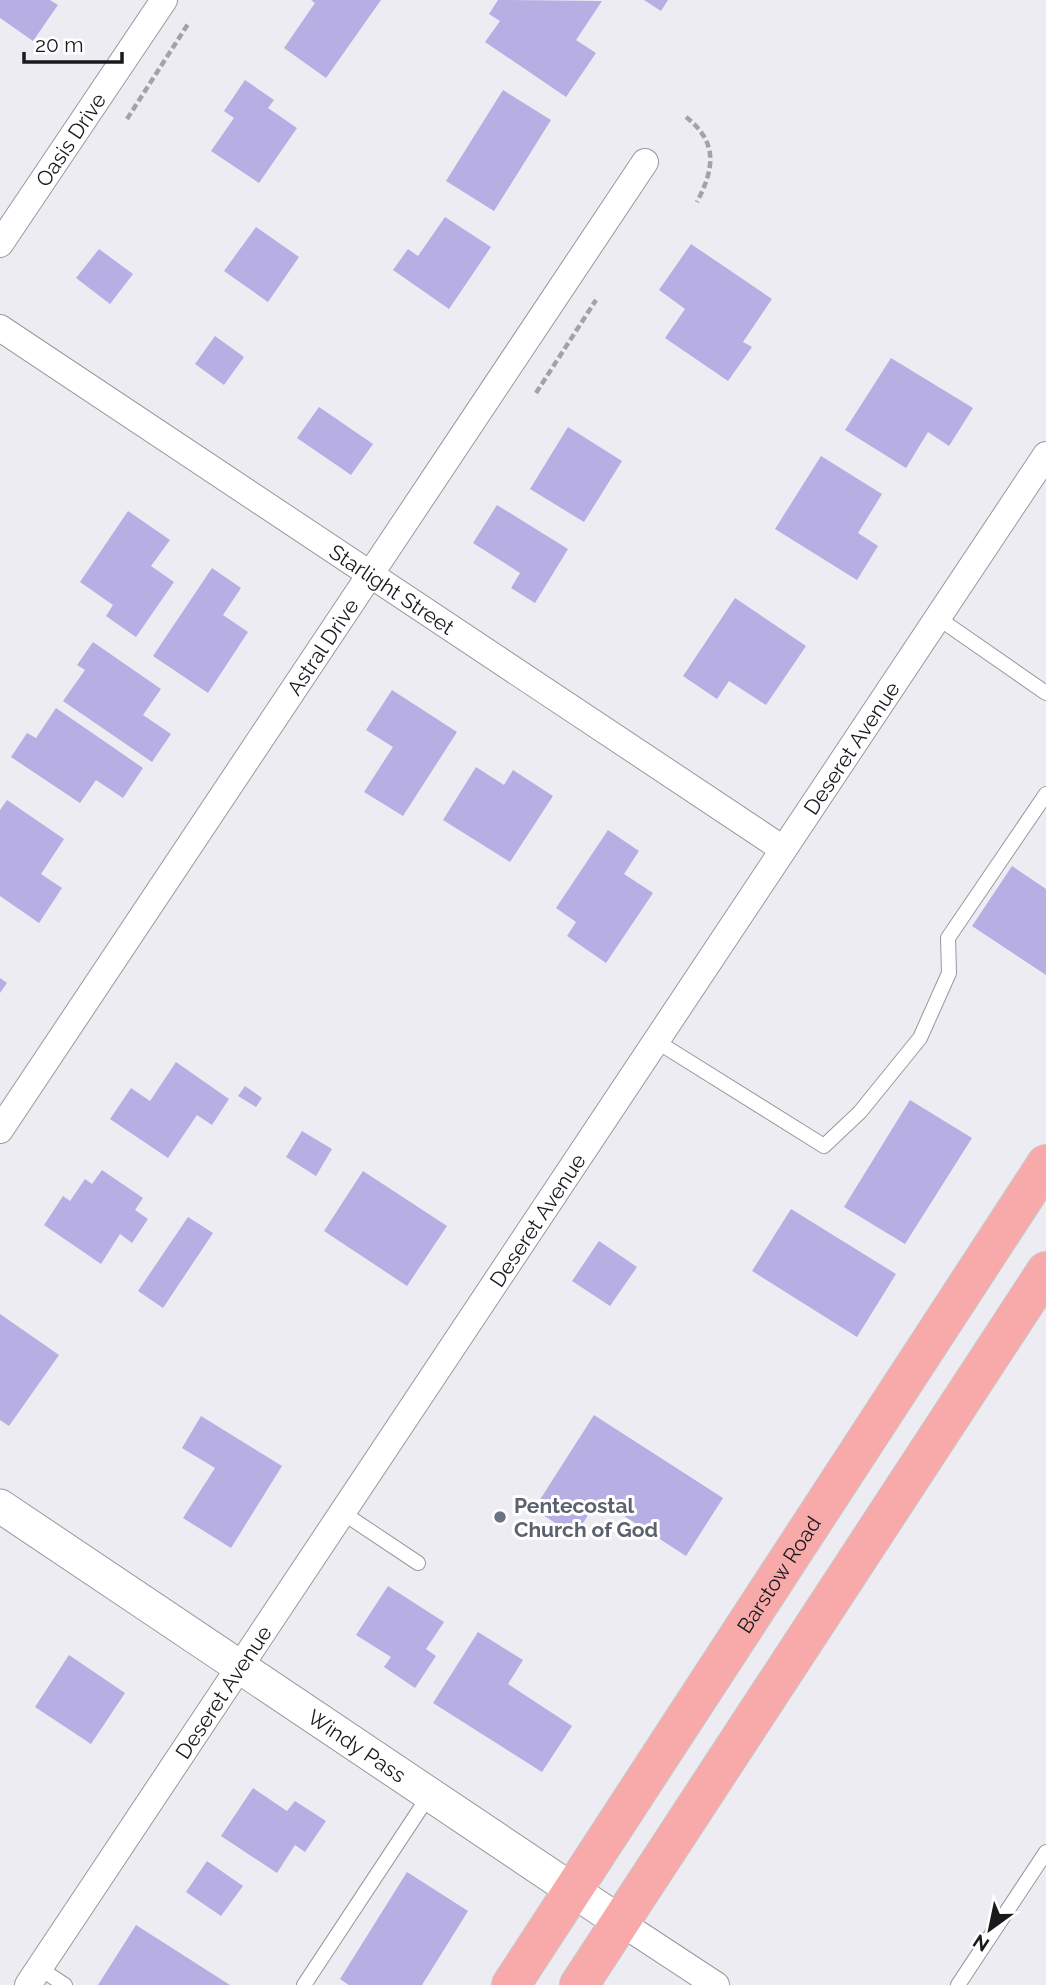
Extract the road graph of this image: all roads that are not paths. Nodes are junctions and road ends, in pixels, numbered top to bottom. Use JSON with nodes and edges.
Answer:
{"nodes":[{"id":1,"x":164,"y":0,"type":"edge"},
{"id":2,"x":645,"y":162,"type":"dead end"},
{"id":3,"x":0,"y":244,"type":"edge"},
{"id":4,"x":0,"y":328,"type":"edge"},
{"id":5,"x":1046,"y":456,"type":"edge"},
{"id":6,"x":370,"y":575,"type":"junction"},
{"id":7,"x":938,"y":618,"type":"junction"},
{"id":8,"x":1046,"y":693,"type":"edge"},
{"id":9,"x":1046,"y":794,"type":"edge"},
{"id":10,"x":783,"y":849,"type":"junction"},
{"id":11,"x":656,"y":1041,"type":"junction"},
{"id":12,"x":0,"y":1130,"type":"edge"},
{"id":13,"x":1046,"y":1164,"type":"edge"},
{"id":14,"x":1046,"y":1271,"type":"edge"},
{"id":15,"x":0,"y":1506,"type":"edge"},
{"id":16,"x":343,"y":1513,"type":"junction"},
{"id":17,"x":418,"y":1563,"type":"dead end"},
{"id":18,"x":241,"y":1666,"type":"junction"},
{"id":19,"x":431,"y":1793,"type":"junction"},
{"id":20,"x":1046,"y":1852,"type":"edge"},
{"id":21,"x":573,"y":1890,"type":"junction"},
{"id":22,"x":620,"y":1922,"type":"junction"},
{"id":23,"x":34,"y":1977,"type":"edge"},
{"id":24,"x":65,"y":1985,"type":"edge"},
{"id":25,"x":304,"y":1985,"type":"edge"},
{"id":26,"x":512,"y":1985,"type":"edge"},
{"id":27,"x":579,"y":1985,"type":"edge"},
{"id":28,"x":716,"y":1985,"type":"edge"},
{"id":29,"x":958,"y":1985,"type":"edge"}],
"edges":[{"from":1,"to":3,"type":"street","name":"Oasis Drive"},
{"from":2,"to":6,"type":"street","name":"Astral Drive"},
{"from":4,"to":6,"type":"street","name":"Starlight Street"},
{"from":5,"to":7,"type":"street","name":"Deseret Avenue"},
{"from":6,"to":10,"type":"street","name":"Starlight Street"},
{"from":6,"to":12,"type":"street","name":"Astral Drive"},
{"from":7,"to":8,"type":"lane"},
{"from":7,"to":10,"type":"street","name":"Deseret Avenue"},
{"from":9,"to":11,"type":"lane"},
{"from":10,"to":11,"type":"street","name":"Deseret Avenue"},
{"from":11,"to":16,"type":"street","name":"Deseret Avenue"},
{"from":13,"to":21,"type":"main road","name":"Barstow Road"},
{"from":14,"to":22,"type":"main road"},
{"from":15,"to":18,"type":"street","name":"Windy Pass"},
{"from":16,"to":17,"type":"lane"},
{"from":16,"to":18,"type":"street","name":"Deseret Avenue"},
{"from":18,"to":19,"type":"street","name":"Windy Pass"},
{"from":18,"to":23,"type":"street","name":"Deseret Avenue"},
{"from":19,"to":21,"type":"street","name":"Windy Pass"},
{"from":19,"to":25,"type":"lane"},
{"from":20,"to":29,"type":"lane"},
{"from":21,"to":22,"type":"street","name":"Windy Pass"},
{"from":21,"to":26,"type":"main road","name":"Barstow Road"},
{"from":22,"to":27,"type":"main road"},
{"from":22,"to":28,"type":"street","name":"Windy Pass"},
{"from":23,"to":24,"type":"lane"}]}
